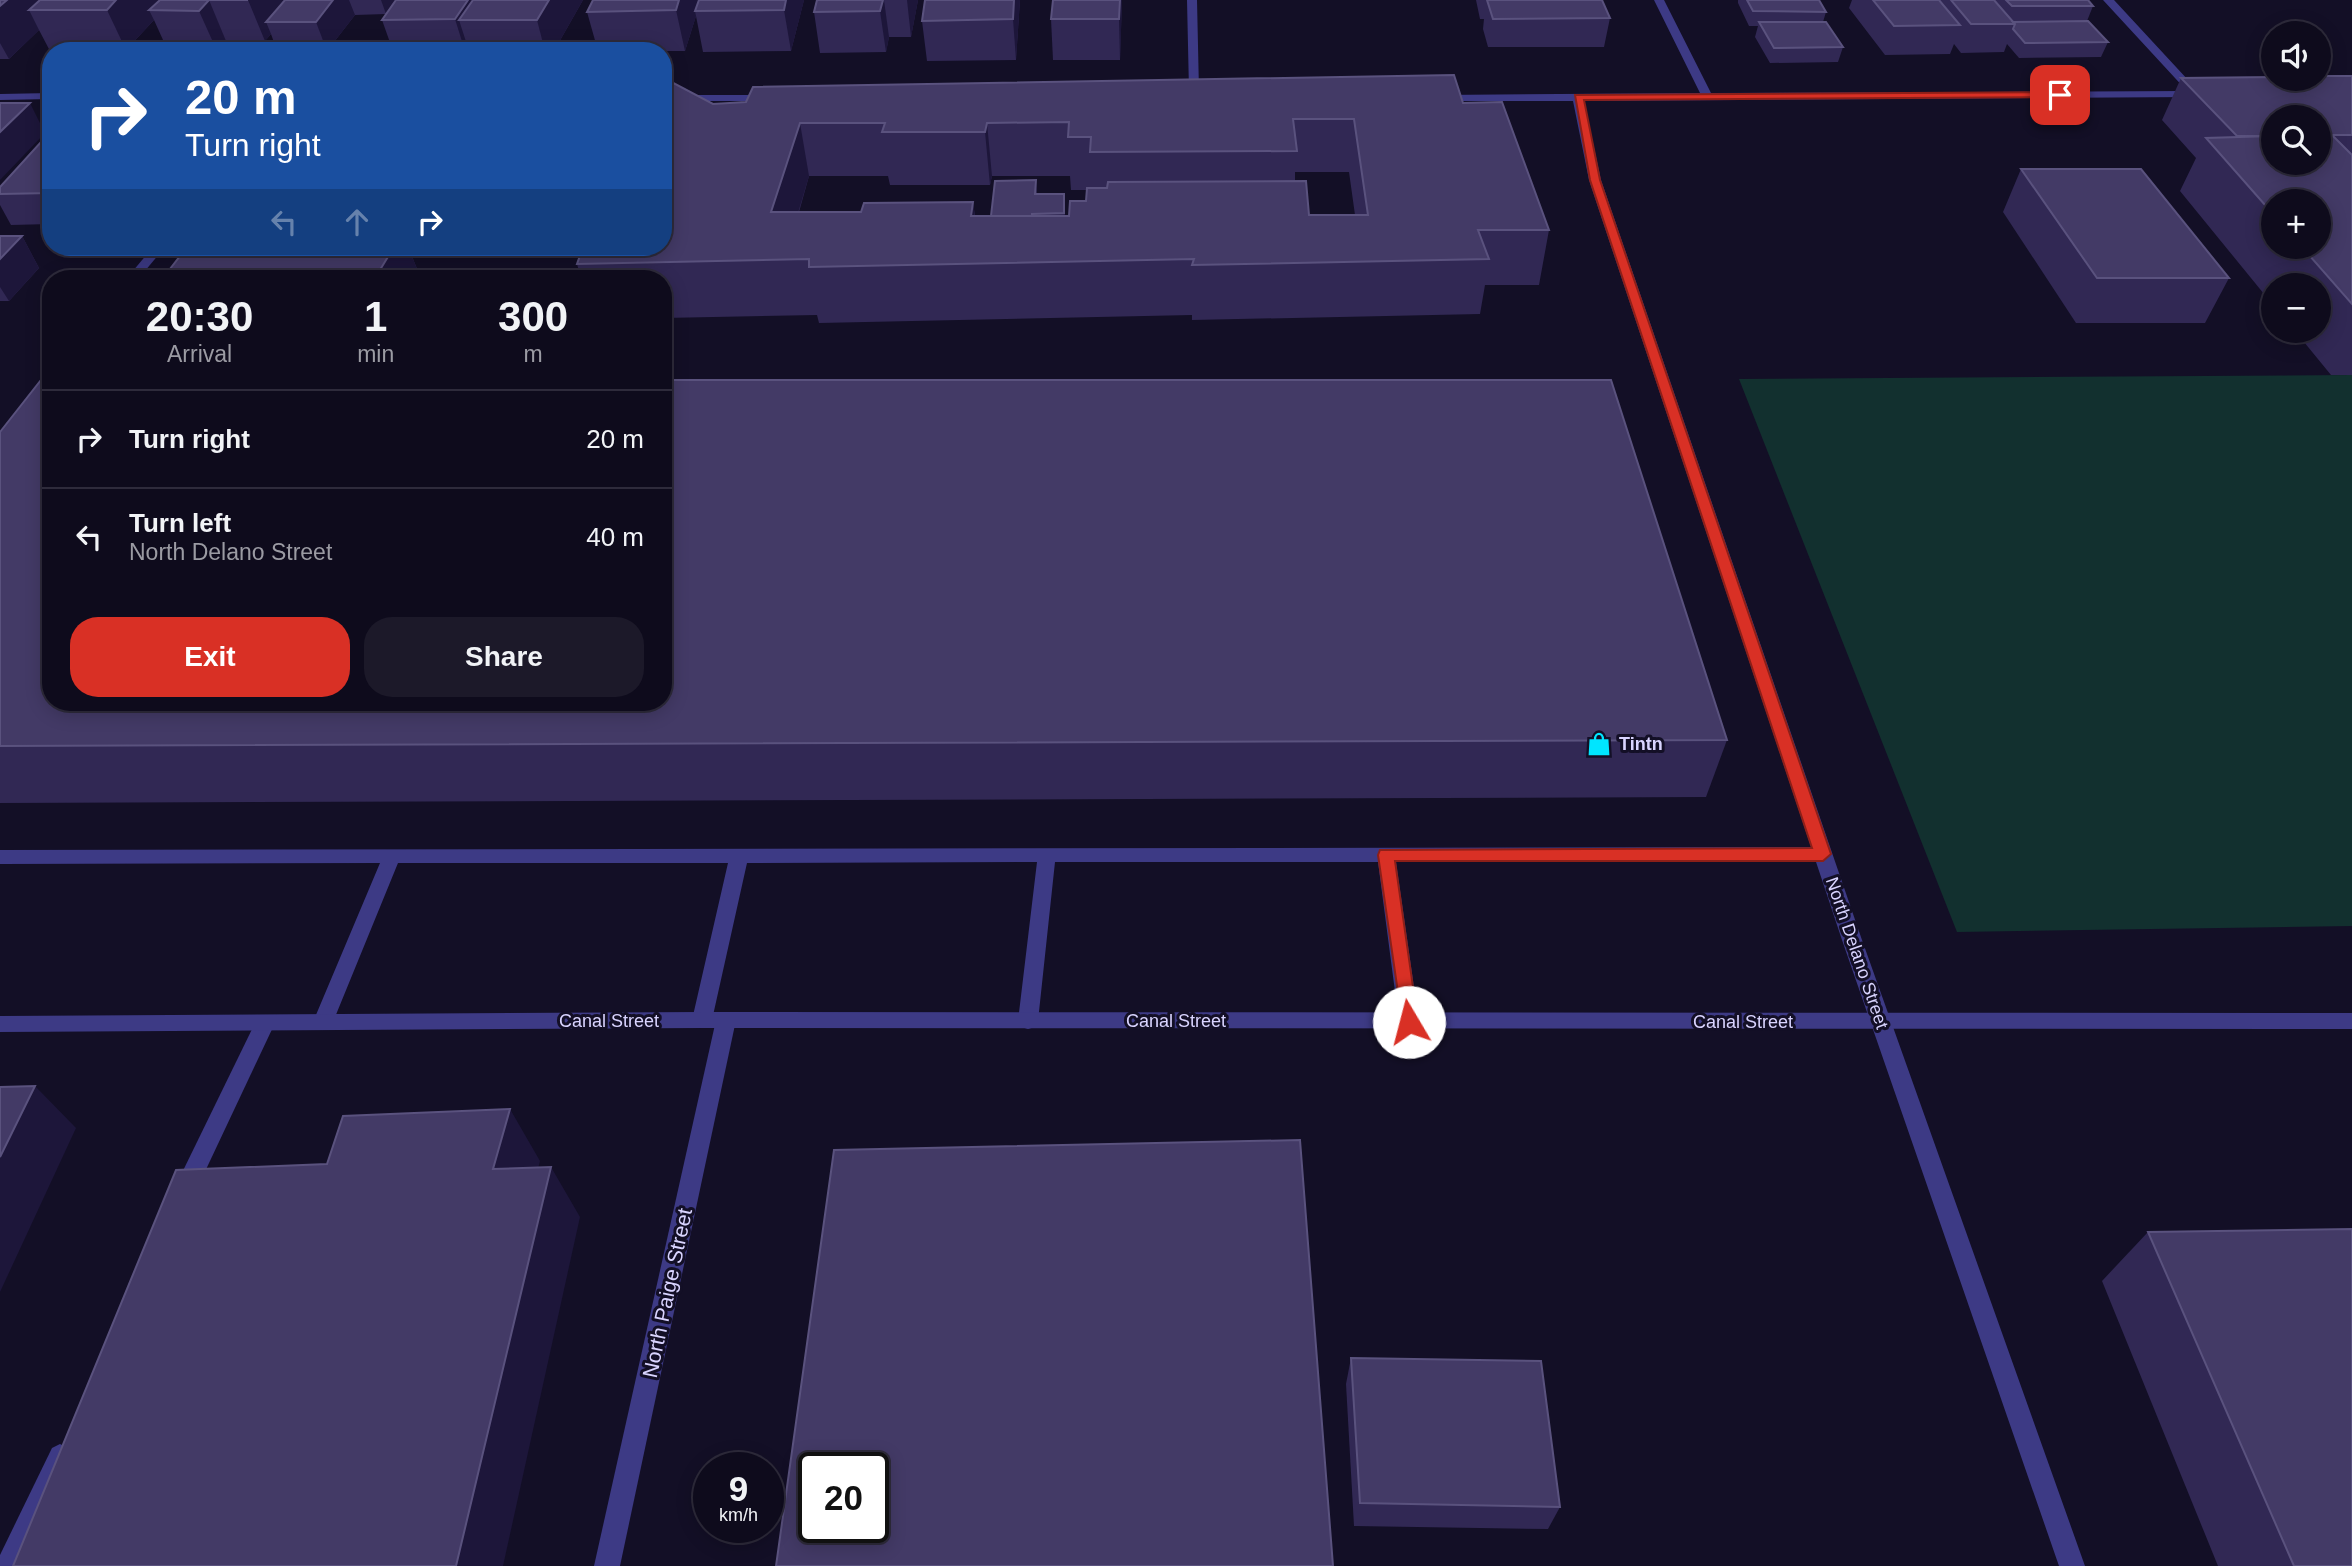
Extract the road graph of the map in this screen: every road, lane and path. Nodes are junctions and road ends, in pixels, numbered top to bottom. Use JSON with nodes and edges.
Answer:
{"nodes":[{"id":1,"x":1192,"y":0,"type":"edge"},
{"id":2,"x":1659,"y":0,"type":"edge"},
{"id":3,"x":2108,"y":0,"type":"edge"},
{"id":4,"x":2196,"y":94,"type":"junction"},
{"id":5,"x":2210,"y":94,"type":"edge"},
{"id":6,"x":42,"y":96,"type":"edge"},
{"id":7,"x":0,"y":97,"type":"edge"},
{"id":8,"x":1578,"y":97,"type":"junction"},
{"id":9,"x":1707,"y":97,"type":"junction"},
{"id":10,"x":779,"y":98,"type":"edge"},
{"id":11,"x":1426,"y":98,"type":"edge"},
{"id":12,"x":672,"y":99,"type":"edge"},
{"id":13,"x":1178,"y":99,"type":"edge"},
{"id":14,"x":1191,"y":99,"type":"junction"},
{"id":15,"x":1205,"y":99,"type":"edge"},
{"id":16,"x":151,"y":256,"type":"edge"},
{"id":17,"x":140,"y":270,"type":"edge"},
{"id":18,"x":1823,"y":854,"type":"junction"},
{"id":19,"x":1047,"y":855,"type":"junction"},
{"id":20,"x":1386,"y":855,"type":"junction"},
{"id":21,"x":739,"y":856,"type":"junction"},
{"id":22,"x":392,"y":857,"type":"junction"},
{"id":23,"x":0,"y":858,"type":"edge"},
{"id":24,"x":702,"y":1020,"type":"junction"},
{"id":25,"x":726,"y":1020,"type":"junction"},
{"id":26,"x":1028,"y":1021,"type":"junction"},
{"id":27,"x":2352,"y":1021,"type":"edge"},
{"id":28,"x":323,"y":1022,"type":"junction"},
{"id":29,"x":1409,"y":1022,"type":"junction"},
{"id":30,"x":1881,"y":1022,"type":"junction"},
{"id":31,"x":265,"y":1023,"type":"junction"},
{"id":32,"x":0,"y":1024,"type":"edge"},
{"id":33,"x":173,"y":1216,"type":"edge"},
{"id":34,"x":67,"y":1441,"type":"edge"},
{"id":35,"x":8,"y":1566,"type":"edge"},
{"id":36,"x":607,"y":1566,"type":"edge"},
{"id":37,"x":2072,"y":1566,"type":"edge"}],
"edges":[{"from":1,"to":14,"type":"street"},
{"from":2,"to":9,"type":"street"},
{"from":3,"to":4,"type":"street"},
{"from":4,"to":5,"type":"street"},
{"from":4,"to":9,"type":"street"},
{"from":6,"to":7,"type":"street"},
{"from":8,"to":9,"type":"street"},
{"from":8,"to":11,"type":"street"},
{"from":8,"to":18,"type":"street","name":"North Delano Street"},
{"from":10,"to":12,"type":"street"},
{"from":13,"to":14,"type":"street"},
{"from":14,"to":15,"type":"street"},
{"from":16,"to":17,"type":"street"},
{"from":18,"to":20,"type":"street"},
{"from":18,"to":30,"type":"street","name":"North Delano Street"},
{"from":19,"to":20,"type":"street"},
{"from":19,"to":21,"type":"street"},
{"from":19,"to":26,"type":"street"},
{"from":20,"to":29,"type":"street"},
{"from":21,"to":22,"type":"street"},
{"from":21,"to":24,"type":"street"},
{"from":22,"to":23,"type":"street"},
{"from":22,"to":28,"type":"street"},
{"from":24,"to":25,"type":"street","name":"Canal Street"},
{"from":24,"to":28,"type":"street","name":"Canal Street"},
{"from":25,"to":26,"type":"street","name":"Canal Street"},
{"from":25,"to":36,"type":"street","name":"North Paige Street"},
{"from":26,"to":29,"type":"street","name":"Canal Street"},
{"from":27,"to":30,"type":"street","name":"Canal Street"},
{"from":28,"to":31,"type":"street","name":"Canal Street"},
{"from":29,"to":30,"type":"street","name":"Canal Street"},
{"from":30,"to":37,"type":"street","name":"North Delano Street"},
{"from":31,"to":32,"type":"street","name":"Canal Street"},
{"from":31,"to":33,"type":"street"},
{"from":34,"to":35,"type":"street"}]}
